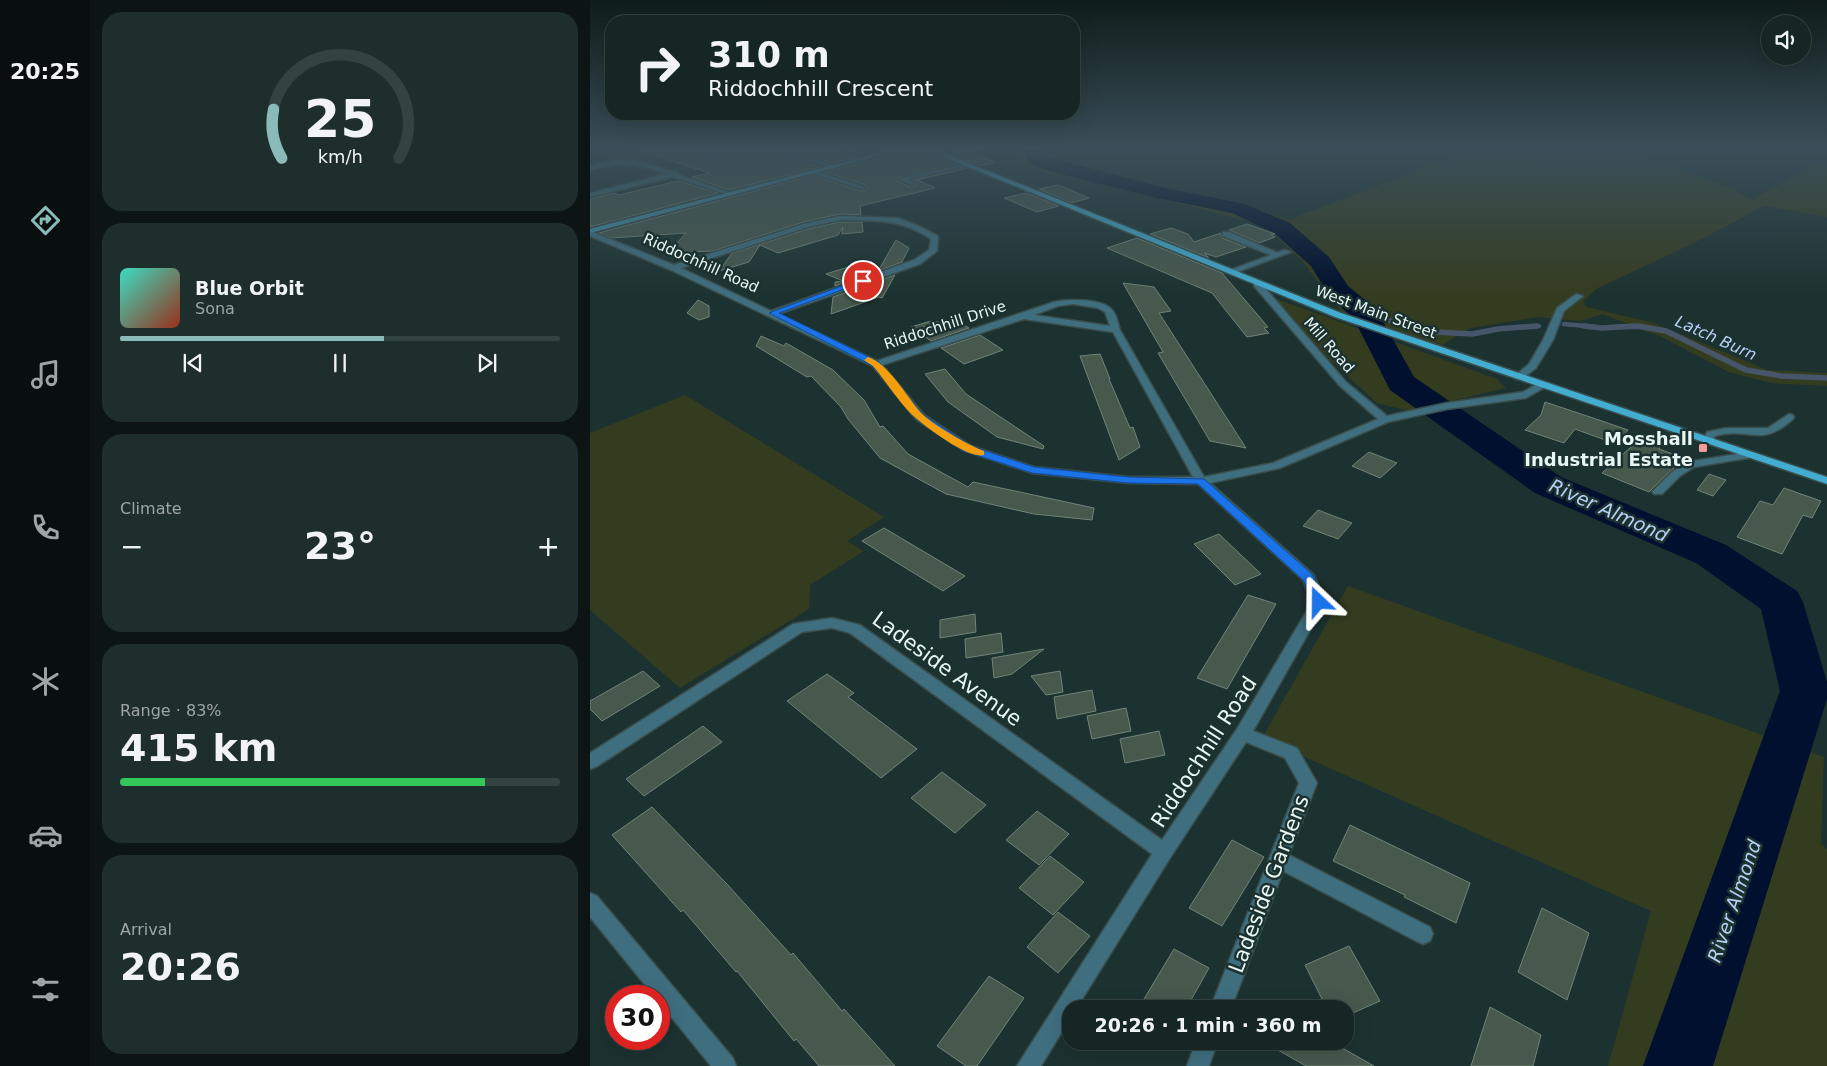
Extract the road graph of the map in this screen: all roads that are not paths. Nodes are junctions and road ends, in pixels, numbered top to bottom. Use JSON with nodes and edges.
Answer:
{"nodes":[{"id":1,"x":721,"y":197,"type":"edge"},
{"id":2,"x":1044,"y":197,"type":"edge"},
{"id":3,"x":590,"y":232,"type":"edge"},
{"id":4,"x":1226,"y":234,"type":"dead end"},
{"id":5,"x":1287,"y":252,"type":"dead end"},
{"id":6,"x":1279,"y":255,"type":"junction"},
{"id":7,"x":674,"y":268,"type":"junction"},
{"id":8,"x":1229,"y":272,"type":"junction"},
{"id":9,"x":1257,"y":284,"type":"junction"},
{"id":10,"x":1579,"y":296,"type":"dead end"},
{"id":11,"x":772,"y":313,"type":"junction"},
{"id":12,"x":1024,"y":316,"type":"junction"},
{"id":13,"x":1116,"y":330,"type":"junction"},
{"id":14,"x":876,"y":364,"type":"junction"},
{"id":15,"x":1519,"y":377,"type":"junction"},
{"id":16,"x":1542,"y":385,"type":"junction"},
{"id":17,"x":1789,"y":417,"type":"dead end"},
{"id":18,"x":1385,"y":420,"type":"junction"},
{"id":19,"x":1708,"y":441,"type":"junction"},
{"id":20,"x":1750,"y":455,"type":"junction"},
{"id":21,"x":1201,"y":481,"type":"junction"},
{"id":22,"x":1827,"y":481,"type":"edge"},
{"id":23,"x":1658,"y":492,"type":"dead end"},
{"id":24,"x":1243,"y":734,"type":"junction"},
{"id":25,"x":590,"y":762,"type":"edge"},
{"id":26,"x":1164,"y":852,"type":"junction"},
{"id":27,"x":1278,"y":859,"type":"junction"},
{"id":28,"x":590,"y":902,"type":"edge"},
{"id":29,"x":1423,"y":934,"type":"dead end"},
{"id":30,"x":1223,"y":1000,"type":"edge"},
{"id":31,"x":1204,"y":1050,"type":"edge"},
{"id":32,"x":725,"y":1066,"type":"edge"},
{"id":33,"x":1028,"y":1066,"type":"edge"},
{"id":34,"x":1198,"y":1066,"type":"edge"}],
"edges":[{"from":1,"to":3,"type":"main road"},
{"from":2,"to":8,"type":"main road","name":"West Main Street"},
{"from":3,"to":7,"type":"street","name":"Riddochhill Road"},
{"from":4,"to":6,"type":"street"},
{"from":5,"to":6,"type":"street"},
{"from":6,"to":8,"type":"street"},
{"from":7,"to":11,"type":"street","name":"Riddochhill Road"},
{"from":7,"to":11,"type":"street"},
{"from":8,"to":9,"type":"main road","name":"West Main Street"},
{"from":9,"to":15,"type":"main road","name":"West Main Street"},
{"from":9,"to":18,"type":"street","name":"Mill Road"},
{"from":10,"to":15,"type":"street"},
{"from":11,"to":14,"type":"street","name":"Riddochhill Road"},
{"from":12,"to":13,"type":"street","name":"Riddochhill Drive"},
{"from":12,"to":13,"type":"street","name":"Riddochhill Drive"},
{"from":12,"to":14,"type":"street","name":"Riddochhill Drive"},
{"from":13,"to":21,"type":"street","name":"Riddochhill Drive"},
{"from":14,"to":21,"type":"street","name":"Riddochhill Road"},
{"from":15,"to":16,"type":"main road","name":"West Main Street"},
{"from":16,"to":18,"type":"street","name":"Riddochhill Road"},
{"from":16,"to":19,"type":"main road","name":"West Main Street"},
{"from":17,"to":19,"type":"street"},
{"from":18,"to":21,"type":"street","name":"Riddochhill Road"},
{"from":19,"to":20,"type":"main road","name":"West Main Street"},
{"from":20,"to":22,"type":"main road","name":"West Main Street"},
{"from":20,"to":23,"type":"street"},
{"from":21,"to":24,"type":"street","name":"Riddochhill Road"},
{"from":24,"to":26,"type":"street","name":"Riddochhill Road"},
{"from":24,"to":27,"type":"street","name":"Ladeside Gardens"},
{"from":25,"to":26,"type":"street","name":"Ladeside Avenue"},
{"from":26,"to":33,"type":"street","name":"Riddochhill Road"},
{"from":27,"to":29,"type":"street"},
{"from":27,"to":30,"type":"street","name":"Ladeside Gardens"},
{"from":28,"to":32,"type":"street"},
{"from":31,"to":34,"type":"street"}]}
